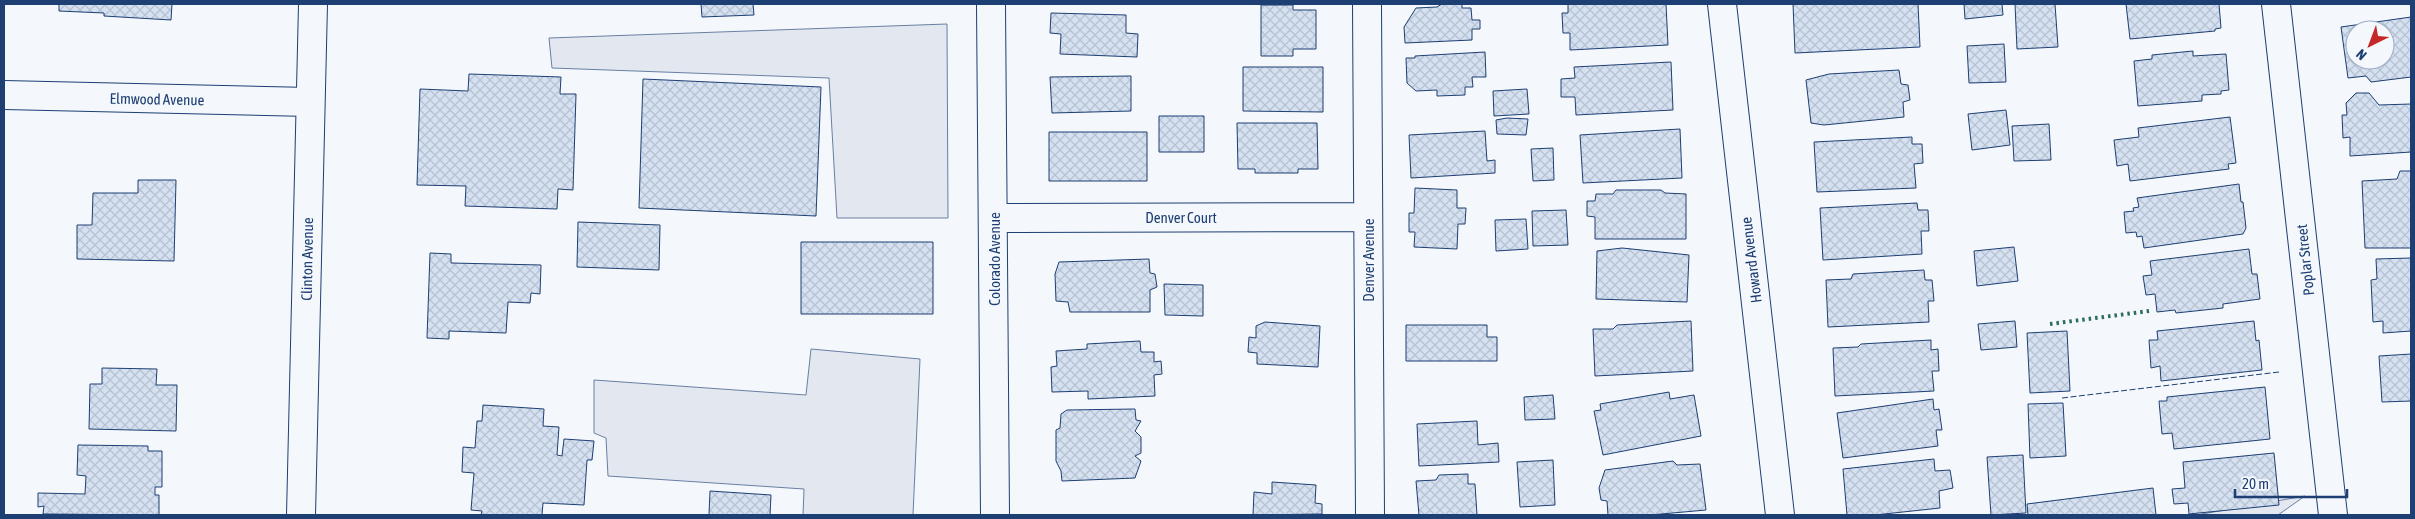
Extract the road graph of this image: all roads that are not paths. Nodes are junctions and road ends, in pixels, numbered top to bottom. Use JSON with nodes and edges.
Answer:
{"nodes":[{"id":1,"x":314,"y":4,"type":"edge"},
{"id":2,"x":990,"y":4,"type":"edge"},
{"id":3,"x":1367,"y":4,"type":"edge"},
{"id":4,"x":1722,"y":4,"type":"edge"},
{"id":5,"x":2276,"y":4,"type":"edge"},
{"id":6,"x":4,"y":95,"type":"edge"},
{"id":7,"x":310,"y":102,"type":"junction"},
{"id":8,"x":1368,"y":217,"type":"junction"},
{"id":9,"x":994,"y":218,"type":"junction"},
{"id":10,"x":301,"y":515,"type":"edge"},
{"id":11,"x":995,"y":515,"type":"edge"},
{"id":12,"x":1370,"y":515,"type":"edge"},
{"id":13,"x":1780,"y":515,"type":"edge"},
{"id":14,"x":2333,"y":515,"type":"edge"}],
"edges":[{"from":1,"to":7,"type":"street","name":"Clinton Avenue"},
{"from":2,"to":9,"type":"street","name":"Colorado Avenue"},
{"from":3,"to":8,"type":"street","name":"Denver Avenue"},
{"from":4,"to":13,"type":"street","name":"Howard Avenue"},
{"from":5,"to":14,"type":"street","name":"Poplar Street"},
{"from":6,"to":7,"type":"street","name":"Elmwood Avenue"},
{"from":7,"to":10,"type":"street","name":"Clinton Avenue"},
{"from":8,"to":9,"type":"street","name":"Denver Court"},
{"from":8,"to":12,"type":"street","name":"Denver Avenue"},
{"from":9,"to":11,"type":"street","name":"Colorado Avenue"}]}
